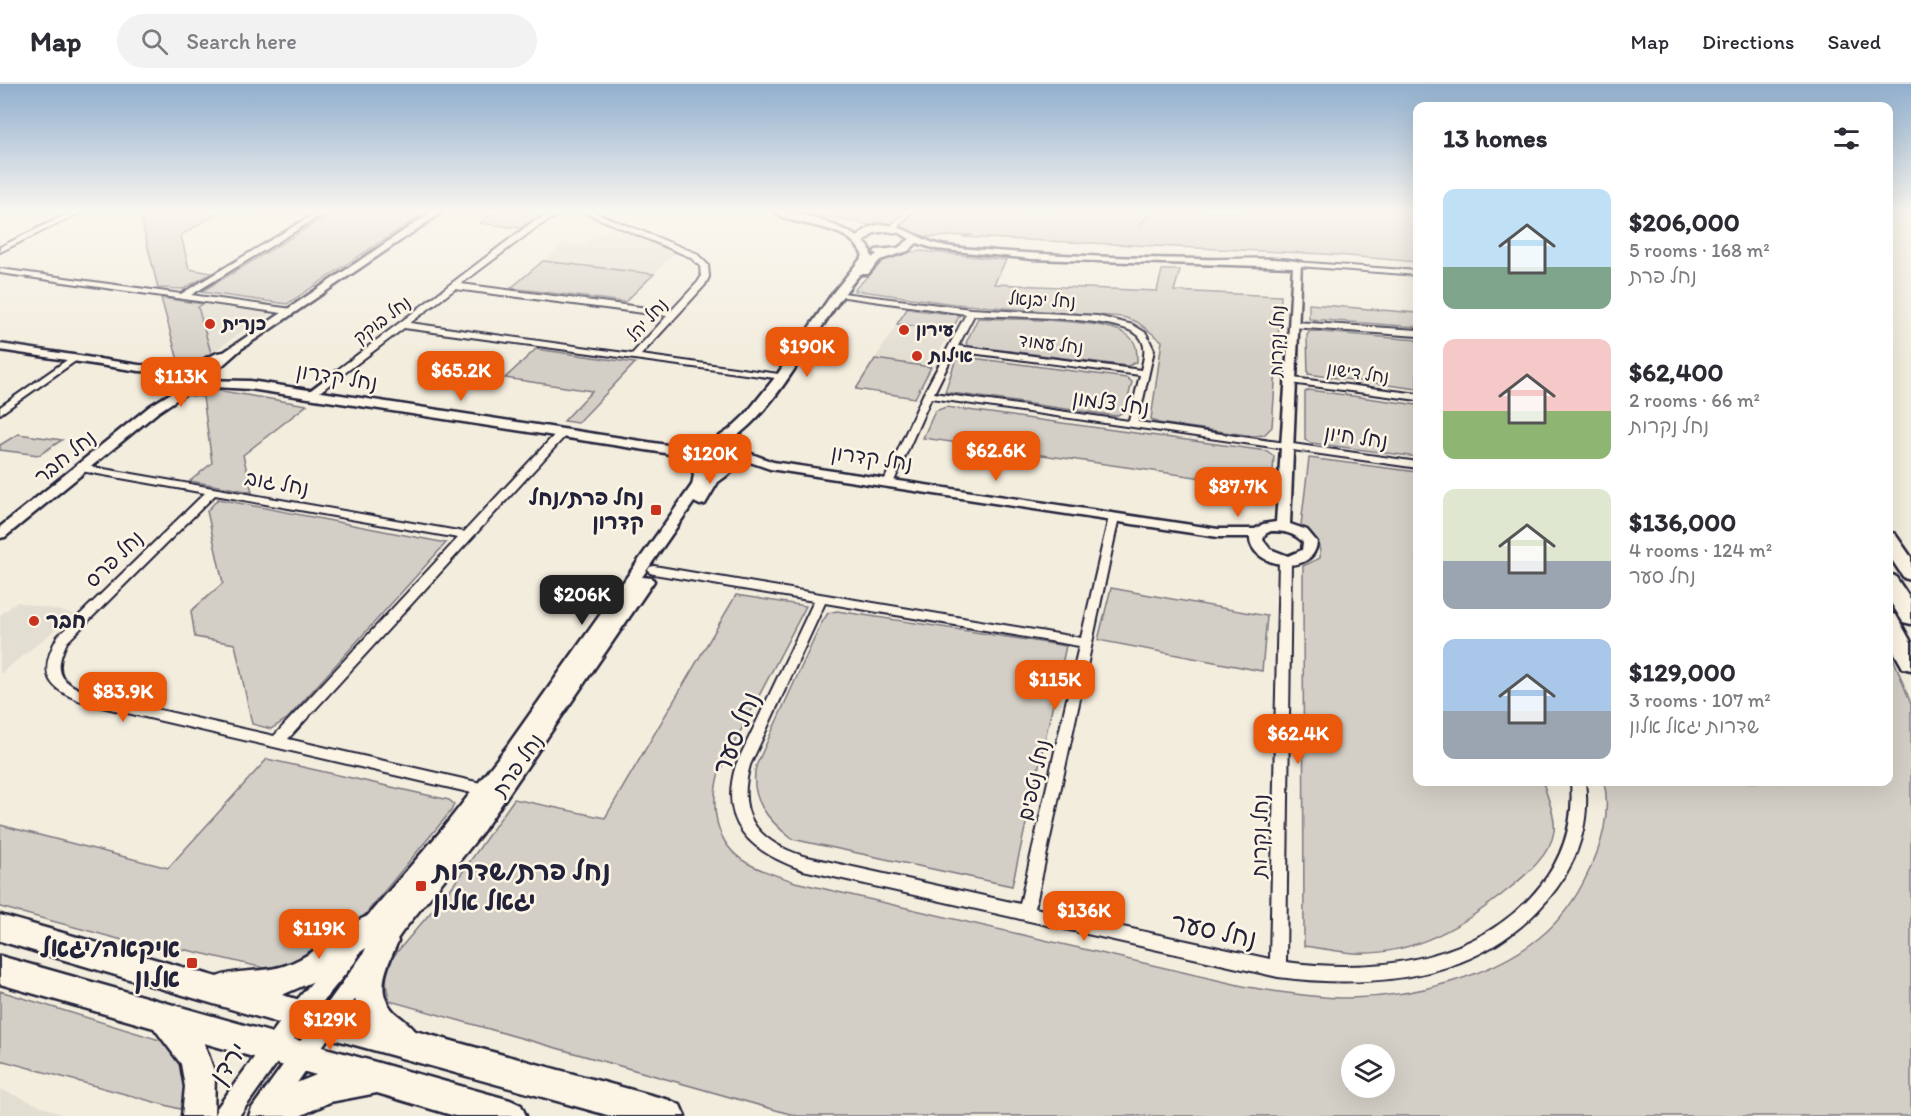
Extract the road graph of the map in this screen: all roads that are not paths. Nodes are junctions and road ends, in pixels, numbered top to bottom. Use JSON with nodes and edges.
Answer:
{"nodes":[{"id":1,"x":244,"y":259,"type":"edge"},
{"id":2,"x":367,"y":259,"type":"edge"},
{"id":3,"x":489,"y":259,"type":"edge"},
{"id":4,"x":698,"y":259,"type":"edge"},
{"id":5,"x":867,"y":259,"type":"edge"},
{"id":6,"x":878,"y":259,"type":"edge"},
{"id":7,"x":1122,"y":259,"type":"edge"},
{"id":8,"x":1298,"y":264,"type":"junction"},
{"id":9,"x":0,"y":271,"type":"edge"},
{"id":10,"x":1413,"y":273,"type":"edge"},
{"id":11,"x":454,"y":286,"type":"junction"},
{"id":12,"x":845,"y":295,"type":"junction"},
{"id":13,"x":183,"y":296,"type":"junction"},
{"id":14,"x":289,"y":311,"type":"junction"},
{"id":15,"x":971,"y":312,"type":"junction"},
{"id":16,"x":673,"y":314,"type":"junction"},
{"id":17,"x":403,"y":325,"type":"junction"},
{"id":18,"x":1296,"y":325,"type":"junction"},
{"id":19,"x":1413,"y":333,"type":"edge"},
{"id":20,"x":0,"y":347,"type":"edge"},
{"id":21,"x":237,"y":347,"type":"junction"},
{"id":22,"x":952,"y":348,"type":"junction"},
{"id":23,"x":634,"y":357,"type":"junction"},
{"id":24,"x":74,"y":358,"type":"junction"},
{"id":25,"x":139,"y":368,"type":"junction"},
{"id":26,"x":189,"y":369,"type":"junction"},
{"id":27,"x":212,"y":372,"type":"junction"},
{"id":28,"x":1145,"y":373,"type":"junction"},
{"id":29,"x":779,"y":377,"type":"junction"},
{"id":30,"x":172,"y":381,"type":"junction"},
{"id":31,"x":1293,"y":381,"type":"junction"},
{"id":32,"x":196,"y":383,"type":"junction"},
{"id":33,"x":250,"y":385,"type":"junction"},
{"id":34,"x":310,"y":394,"type":"junction"},
{"id":35,"x":928,"y":395,"type":"junction"},
{"id":36,"x":1413,"y":397,"type":"edge"},
{"id":37,"x":154,"y":409,"type":"junction"},
{"id":38,"x":0,"y":411,"type":"edge"},
{"id":39,"x":1133,"y":424,"type":"junction"},
{"id":40,"x":562,"y":433,"type":"junction"},
{"id":41,"x":712,"y":445,"type":"junction"},
{"id":42,"x":1290,"y":447,"type":"junction"},
{"id":43,"x":667,"y":449,"type":"junction"},
{"id":44,"x":742,"y":451,"type":"junction"},
{"id":45,"x":698,"y":462,"type":"junction"},
{"id":46,"x":1413,"y":464,"type":"edge"},
{"id":47,"x":770,"y":465,"type":"junction"},
{"id":48,"x":81,"y":468,"type":"junction"},
{"id":49,"x":730,"y":468,"type":"junction"},
{"id":50,"x":889,"y":481,"type":"junction"},
{"id":51,"x":213,"y":491,"type":"junction"},
{"id":52,"x":1114,"y":517,"type":"junction"},
{"id":53,"x":1283,"y":527,"type":"junction"},
{"id":54,"x":1893,"y":530,"type":"edge"},
{"id":55,"x":0,"y":534,"type":"edge"},
{"id":56,"x":465,"y":536,"type":"junction"},
{"id":57,"x":1258,"y":538,"type":"junction"},
{"id":58,"x":1893,"y":546,"type":"edge"},
{"id":59,"x":1911,"y":553,"type":"edge"},
{"id":60,"x":1286,"y":560,"type":"junction"},
{"id":61,"x":654,"y":570,"type":"junction"},
{"id":62,"x":1911,"y":573,"type":"edge"},
{"id":63,"x":1893,"y":589,"type":"edge"},
{"id":64,"x":821,"y":599,"type":"junction"},
{"id":65,"x":1911,"y":617,"type":"edge"},
{"id":66,"x":1893,"y":629,"type":"edge"},
{"id":67,"x":1087,"y":643,"type":"junction"},
{"id":68,"x":1911,"y":662,"type":"edge"},
{"id":69,"x":277,"y":742,"type":"junction"},
{"id":70,"x":1578,"y":786,"type":"edge"},
{"id":71,"x":484,"y":789,"type":"junction"},
{"id":72,"x":1026,"y":911,"type":"junction"},
{"id":73,"x":0,"y":928,"type":"edge"},
{"id":74,"x":376,"y":935,"type":"junction"},
{"id":75,"x":1278,"y":969,"type":"junction"},
{"id":76,"x":0,"y":970,"type":"edge"},
{"id":77,"x":193,"y":984,"type":"junction"},
{"id":78,"x":162,"y":1017,"type":"junction"},
{"id":79,"x":313,"y":1018,"type":"junction"},
{"id":80,"x":411,"y":1045,"type":"junction"},
{"id":81,"x":288,"y":1053,"type":"junction"},
{"id":82,"x":388,"y":1081,"type":"junction"},
{"id":83,"x":198,"y":1116,"type":"edge"},
{"id":84,"x":225,"y":1116,"type":"edge"},
{"id":85,"x":260,"y":1116,"type":"edge"},
{"id":86,"x":273,"y":1116,"type":"edge"},
{"id":87,"x":510,"y":1116,"type":"edge"},
{"id":88,"x":669,"y":1116,"type":"edge"}],
"edges":[{"from":1,"to":13,"type":"street"},
{"from":2,"to":14,"type":"street"},
{"from":3,"to":11,"type":"street","name":"נחל בוקק"},
{"from":4,"to":16,"type":"street","name":"נחל יהל"},
{"from":5,"to":29,"type":"street"},
{"from":6,"to":12,"type":"street"},
{"from":7,"to":8,"type":"street"},
{"from":8,"to":10,"type":"street"},
{"from":8,"to":18,"type":"street","name":"נחל נקרות"},
{"from":9,"to":13,"type":"street"},
{"from":11,"to":16,"type":"street"},
{"from":11,"to":17,"type":"street","name":"נחל בוקק"},
{"from":12,"to":15,"type":"street","name":"נחל יבנאל"},
{"from":12,"to":44,"type":"street"},
{"from":13,"to":14,"type":"street"},
{"from":14,"to":21,"type":"street"},
{"from":15,"to":22,"type":"street"},
{"from":15,"to":28,"type":"street","name":"נחל יבנאל"},
{"from":16,"to":23,"type":"street","name":"נחל יהל"},
{"from":17,"to":23,"type":"street"},
{"from":17,"to":34,"type":"street","name":"נחל בוקק"},
{"from":18,"to":19,"type":"street"},
{"from":18,"to":31,"type":"street","name":"נחל נקרות"},
{"from":20,"to":24,"type":"street"},
{"from":21,"to":26,"type":"street"},
{"from":21,"to":27,"type":"street"},
{"from":22,"to":28,"type":"street","name":"נחל עמוד"},
{"from":22,"to":35,"type":"street"},
{"from":23,"to":29,"type":"street"},
{"from":24,"to":25,"type":"street"},
{"from":24,"to":38,"type":"street"},
{"from":25,"to":26,"type":"street"},
{"from":25,"to":30,"type":"street"},
{"from":26,"to":27,"type":"street","name":"נחל קדרון"},
{"from":26,"to":30,"type":"street","name":"נחל חבר"},
{"from":27,"to":32,"type":"street","name":"נחל חבר"},
{"from":27,"to":33,"type":"street","name":"נחל קדרון"},
{"from":28,"to":39,"type":"street","name":"נחל יבנאל"},
{"from":29,"to":41,"type":"street"},
{"from":30,"to":32,"type":"street","name":"נחל קדרון"},
{"from":30,"to":37,"type":"street","name":"נחל חבר"},
{"from":31,"to":36,"type":"street","name":"נחל דישון"},
{"from":31,"to":42,"type":"street","name":"נחל נקרות"},
{"from":32,"to":33,"type":"street","name":"נחל קדרון"},
{"from":32,"to":37,"type":"street","name":"נחל חבר"},
{"from":33,"to":34,"type":"street","name":"נחל קדרון"},
{"from":34,"to":40,"type":"street","name":"נחל קדרון"},
{"from":35,"to":39,"type":"street","name":"נחל צלמון"},
{"from":35,"to":50,"type":"street"},
{"from":37,"to":48,"type":"street","name":"נחל חבר"},
{"from":39,"to":42,"type":"street","name":"נחל צלמון"},
{"from":40,"to":43,"type":"street","name":"נחל קדרון"},
{"from":40,"to":56,"type":"street"},
{"from":41,"to":43,"type":"street","name":"נחל קדרון"},
{"from":41,"to":44,"type":"street","name":"נחל קדרון"},
{"from":41,"to":45,"type":"street"},
{"from":42,"to":46,"type":"street","name":"נחל חיון"},
{"from":42,"to":53,"type":"street","name":"נחל נקרות"},
{"from":43,"to":45,"type":"street","name":"נחל קדרון"},
{"from":44,"to":47,"type":"street","name":"נחל קדרון"},
{"from":44,"to":49,"type":"street","name":"נחל פרת"},
{"from":45,"to":49,"type":"street","name":"נחל קדרון"},
{"from":45,"to":71,"type":"street","name":"נחל פרת"},
{"from":47,"to":49,"type":"street","name":"נחל קדרון"},
{"from":47,"to":50,"type":"street","name":"נחל קדרון"},
{"from":48,"to":51,"type":"street","name":"נחל גוב"},
{"from":48,"to":55,"type":"street","name":"נחל חבר"},
{"from":49,"to":61,"type":"street","name":"נחל פרת"},
{"from":50,"to":52,"type":"street","name":"נחל קדרון"},
{"from":51,"to":56,"type":"street","name":"נחל גוב"},
{"from":51,"to":69,"type":"street","name":"נחל פרס"},
{"from":52,"to":57,"type":"street","name":"נחל קדרון"},
{"from":52,"to":67,"type":"street","name":"נחל נטפים"},
{"from":53,"to":57,"type":"street"},
{"from":53,"to":60,"type":"street"},
{"from":54,"to":59,"type":"highway"},
{"from":56,"to":69,"type":"street"},
{"from":57,"to":60,"type":"street"},
{"from":58,"to":62,"type":"highway"},
{"from":60,"to":75,"type":"street","name":"נחל נקרות"},
{"from":61,"to":64,"type":"street"},
{"from":61,"to":74,"type":"street","name":"נחל פרת"},
{"from":63,"to":65,"type":"highway"},
{"from":64,"to":67,"type":"street"},
{"from":64,"to":72,"type":"street","name":"נחל סער"},
{"from":66,"to":68,"type":"highway"},
{"from":67,"to":72,"type":"street","name":"נחל נטפים"},
{"from":69,"to":71,"type":"street","name":"נחל פרס"},
{"from":70,"to":75,"type":"street","name":"נחל סער"},
{"from":71,"to":74,"type":"street","name":"נחל פרת"},
{"from":72,"to":75,"type":"street","name":"נחל סער"},
{"from":73,"to":77,"type":"highway"},
{"from":74,"to":77,"type":"highway"},
{"from":74,"to":79,"type":"street","name":"נחל פרת"},
{"from":74,"to":80,"type":"highway"},
{"from":76,"to":78,"type":"highway"},
{"from":77,"to":79,"type":"highway"},
{"from":78,"to":81,"type":"highway"},
{"from":78,"to":83,"type":"highway"},
{"from":79,"to":80,"type":"highway"},
{"from":79,"to":81,"type":"street","name":"נחל פרת"},
{"from":79,"to":81,"type":"street","name":"ירדן"},
{"from":80,"to":88,"type":"highway"},
{"from":81,"to":82,"type":"highway"},
{"from":81,"to":84,"type":"street","name":"ירדן"},
{"from":81,"to":85,"type":"street","name":"ירדן"},
{"from":82,"to":86,"type":"highway"},
{"from":82,"to":87,"type":"highway"}]}
